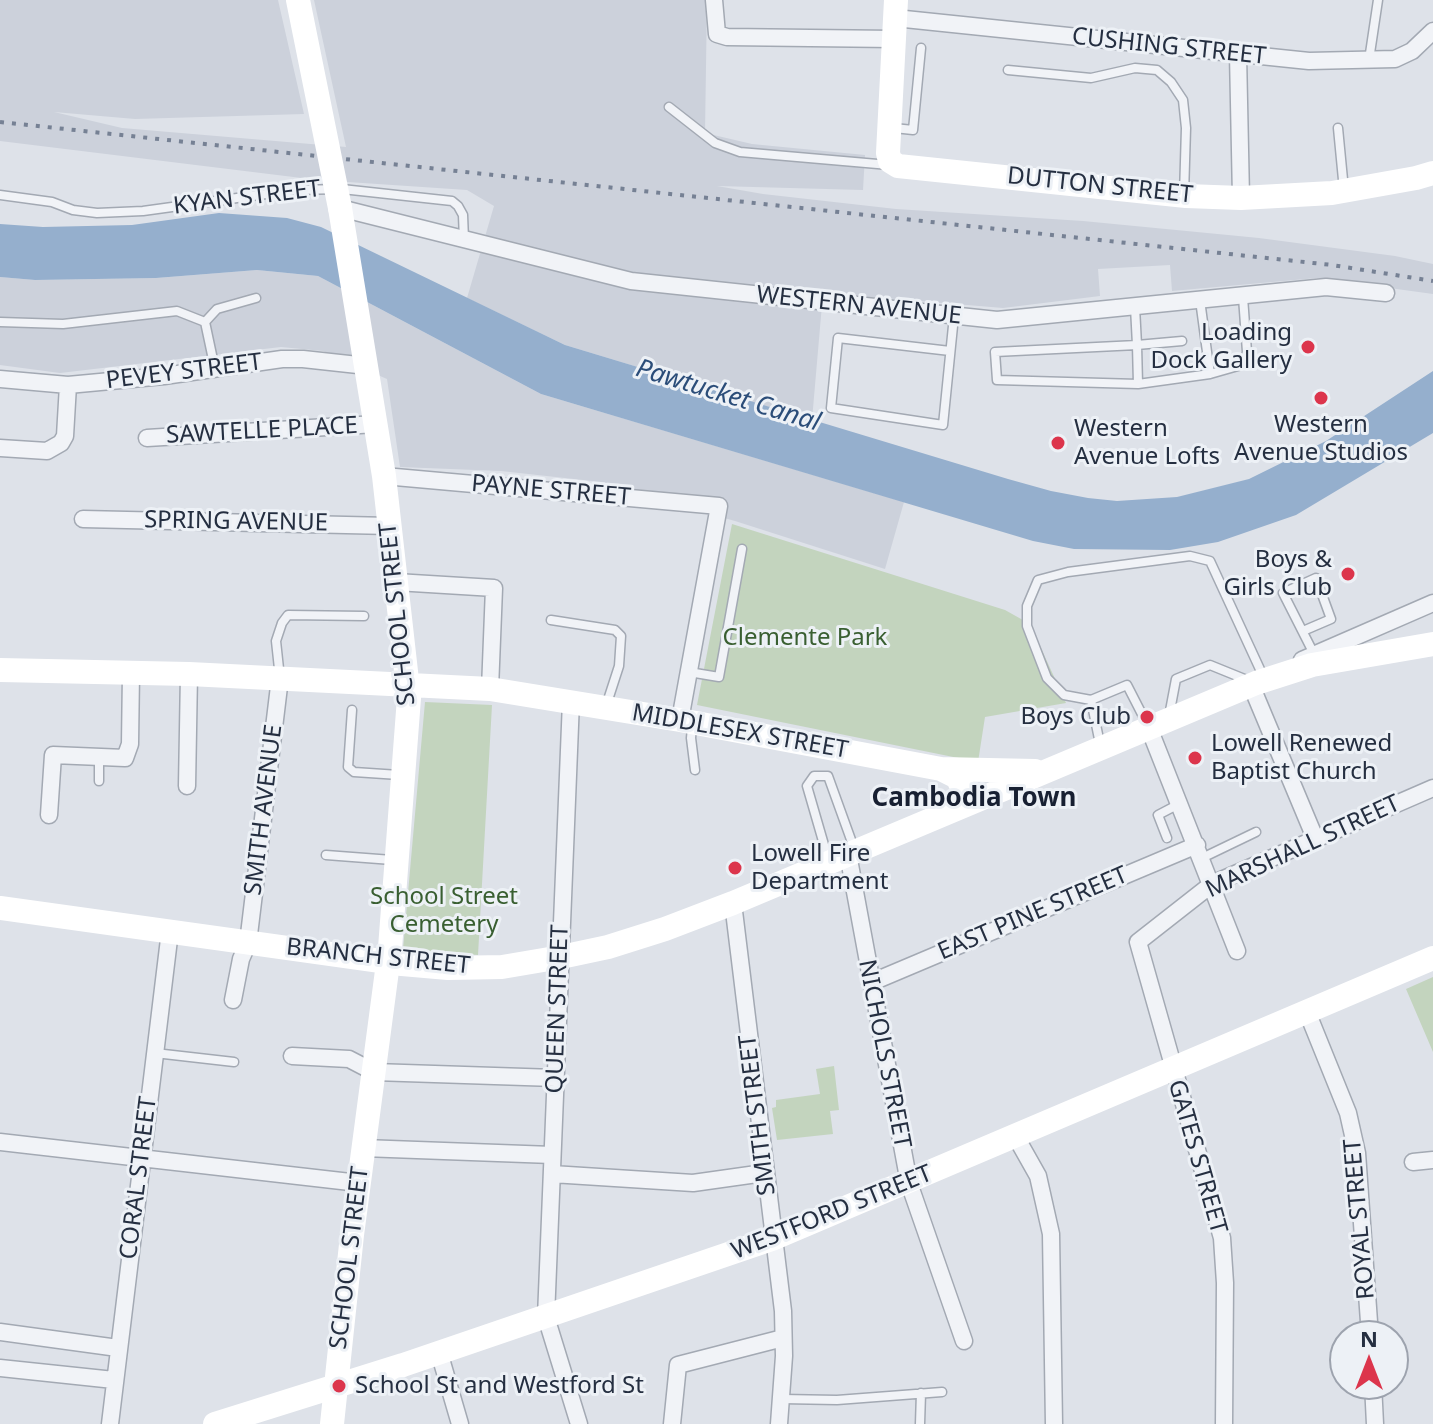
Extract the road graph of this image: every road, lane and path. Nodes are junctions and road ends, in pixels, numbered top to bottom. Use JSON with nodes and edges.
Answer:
{"nodes":[{"id":1,"x":298,"y":0,"type":"edge"},
{"id":2,"x":714,"y":0,"type":"edge"},
{"id":3,"x":1378,"y":0,"type":"edge"},
{"id":4,"x":895,"y":19,"type":"edge"},
{"id":5,"x":1433,"y":31,"type":"edge"},
{"id":6,"x":921,"y":48,"type":"dead end"},
{"id":7,"x":1238,"y":54,"type":"junction"},
{"id":8,"x":1369,"y":60,"type":"junction"},
{"id":9,"x":1008,"y":70,"type":"dead end"},
{"id":10,"x":669,"y":107,"type":"dead end"},
{"id":11,"x":889,"y":128,"type":"junction"},
{"id":12,"x":1338,"y":128,"type":"dead end"},
{"id":13,"x":898,"y":166,"type":"junction"},
{"id":14,"x":1433,"y":173,"type":"edge"},
{"id":15,"x":1345,"y":190,"type":"junction"},
{"id":16,"x":0,"y":195,"type":"edge"},
{"id":17,"x":1184,"y":196,"type":"junction"},
{"id":18,"x":1241,"y":198,"type":"junction"},
{"id":19,"x":340,"y":208,"type":"junction"},
{"id":20,"x":464,"y":240,"type":"junction"},
{"id":21,"x":1386,"y":293,"type":"dead end"},
{"id":22,"x":1243,"y":297,"type":"junction"},
{"id":23,"x":256,"y":298,"type":"dead end"},
{"id":24,"x":1200,"y":300,"type":"junction"},
{"id":25,"x":1135,"y":307,"type":"junction"},
{"id":26,"x":954,"y":316,"type":"junction"},
{"id":27,"x":0,"y":322,"type":"edge"},
{"id":28,"x":205,"y":322,"type":"junction"},
{"id":29,"x":1182,"y":341,"type":"dead end"},
{"id":30,"x":1137,"y":345,"type":"junction"},
{"id":31,"x":950,"y":351,"type":"junction"},
{"id":32,"x":367,"y":366,"type":"junction"},
{"id":33,"x":215,"y":369,"type":"junction"},
{"id":34,"x":1210,"y":374,"type":"junction"},
{"id":35,"x":0,"y":379,"type":"edge"},
{"id":36,"x":1138,"y":384,"type":"junction"},
{"id":37,"x":68,"y":385,"type":"junction"},
{"id":38,"x":376,"y":424,"type":"junction"},
{"id":39,"x":147,"y":438,"type":"dead end"},
{"id":40,"x":0,"y":448,"type":"edge"},
{"id":41,"x":384,"y":476,"type":"junction"},
{"id":42,"x":83,"y":519,"type":"dead end"},
{"id":43,"x":390,"y":526,"type":"junction"},
{"id":44,"x":742,"y":549,"type":"dead end"},
{"id":45,"x":396,"y":582,"type":"junction"},
{"id":46,"x":1433,"y":603,"type":"edge"},
{"id":47,"x":364,"y":616,"type":"dead end"},
{"id":48,"x":551,"y":620,"type":"dead end"},
{"id":49,"x":1303,"y":631,"type":"junction"},
{"id":50,"x":1433,"y":644,"type":"edge"},
{"id":51,"x":1314,"y":655,"type":"junction"},
{"id":52,"x":0,"y":670,"type":"edge"},
{"id":53,"x":689,"y":672,"type":"junction"},
{"id":54,"x":131,"y":673,"type":"junction"},
{"id":55,"x":189,"y":674,"type":"junction"},
{"id":56,"x":280,"y":678,"type":"junction"},
{"id":57,"x":1257,"y":682,"type":"junction"},
{"id":58,"x":408,"y":685,"type":"junction"},
{"id":59,"x":490,"y":689,"type":"junction"},
{"id":60,"x":1091,"y":700,"type":"junction"},
{"id":61,"x":571,"y":701,"type":"junction"},
{"id":62,"x":606,"y":707,"type":"junction"},
{"id":63,"x":352,"y":710,"type":"dead end"},
{"id":64,"x":687,"y":721,"type":"junction"},
{"id":65,"x":1158,"y":724,"type":"junction"},
{"id":66,"x":1101,"y":748,"type":"junction"},
{"id":67,"x":99,"y":757,"type":"junction"},
{"id":68,"x":941,"y":769,"type":"junction"},
{"id":69,"x":695,"y":770,"type":"dead end"},
{"id":70,"x":1046,"y":771,"type":"junction"},
{"id":71,"x":404,"y":775,"type":"junction"},
{"id":72,"x":99,"y":781,"type":"dead end"},
{"id":73,"x":187,"y":786,"type":"dead end"},
{"id":74,"x":1433,"y":788,"type":"edge"},
{"id":75,"x":970,"y":803,"type":"junction"},
{"id":76,"x":1180,"y":804,"type":"junction"},
{"id":77,"x":49,"y":815,"type":"dead end"},
{"id":78,"x":1256,"y":832,"type":"dead end"},
{"id":79,"x":1167,"y":838,"type":"dead end"},
{"id":80,"x":1315,"y":838,"type":"junction"},
{"id":81,"x":1199,"y":852,"type":"junction"},
{"id":82,"x":326,"y":855,"type":"dead end"},
{"id":83,"x":844,"y":856,"type":"junction"},
{"id":84,"x":397,"y":860,"type":"junction"},
{"id":85,"x":1212,"y":884,"type":"junction"},
{"id":86,"x":733,"y":903,"type":"junction"},
{"id":87,"x":0,"y":908,"type":"edge"},
{"id":88,"x":170,"y":931,"type":"junction"},
{"id":89,"x":1138,"y":942,"type":"joint"},
{"id":90,"x":248,"y":943,"type":"junction"},
{"id":91,"x":1237,"y":951,"type":"dead end"},
{"id":92,"x":561,"y":957,"type":"junction"},
{"id":93,"x":1433,"y":958,"type":"edge"},
{"id":94,"x":388,"y":963,"type":"junction"},
{"id":95,"x":870,"y":983,"type":"junction"},
{"id":96,"x":233,"y":1000,"type":"dead end"},
{"id":97,"x":1308,"y":1014,"type":"junction"},
{"id":98,"x":154,"y":1053,"type":"junction"},
{"id":99,"x":292,"y":1056,"type":"dead end"},
{"id":100,"x":234,"y":1062,"type":"dead end"},
{"id":101,"x":1173,"y":1071,"type":"junction"},
{"id":102,"x":374,"y":1072,"type":"junction"},
{"id":103,"x":555,"y":1078,"type":"junction"},
{"id":104,"x":1016,"y":1137,"type":"junction"},
{"id":105,"x":0,"y":1142,"type":"edge"},
{"id":106,"x":363,"y":1148,"type":"junction"},
{"id":107,"x":552,"y":1155,"type":"junction"},
{"id":108,"x":141,"y":1158,"type":"junction"},
{"id":109,"x":1433,"y":1160,"type":"edge"},
{"id":110,"x":1413,"y":1162,"type":"dead end"},
{"id":111,"x":764,"y":1173,"type":"junction"},
{"id":112,"x":552,"y":1174,"type":"junction"},
{"id":113,"x":359,"y":1183,"type":"junction"},
{"id":114,"x":909,"y":1183,"type":"junction"},
{"id":115,"x":772,"y":1239,"type":"junction"},
{"id":116,"x":546,"y":1317,"type":"junction"},
{"id":117,"x":1369,"y":1320,"type":"edge"},
{"id":118,"x":0,"y":1332,"type":"edge"},
{"id":119,"x":783,"y":1338,"type":"junction"},
{"id":120,"x":964,"y":1341,"type":"dead end"},
{"id":121,"x":118,"y":1348,"type":"junction"},
{"id":122,"x":439,"y":1352,"type":"junction"},
{"id":123,"x":0,"y":1368,"type":"edge"},
{"id":124,"x":114,"y":1380,"type":"junction"},
{"id":125,"x":334,"y":1387,"type":"junction"},
{"id":126,"x":942,"y":1392,"type":"dead end"},
{"id":127,"x":921,"y":1393,"type":"junction"},
{"id":128,"x":782,"y":1399,"type":"junction"},
{"id":129,"x":1374,"y":1400,"type":"edge"},
{"id":130,"x":110,"y":1424,"type":"edge"},
{"id":131,"x":215,"y":1424,"type":"edge"},
{"id":132,"x":332,"y":1424,"type":"edge"},
{"id":133,"x":460,"y":1424,"type":"edge"},
{"id":134,"x":579,"y":1424,"type":"edge"},
{"id":135,"x":672,"y":1424,"type":"edge"},
{"id":136,"x":779,"y":1424,"type":"edge"},
{"id":137,"x":920,"y":1424,"type":"edge"},
{"id":138,"x":1054,"y":1424,"type":"edge"},
{"id":139,"x":1224,"y":1424,"type":"edge"},
{"id":140,"x":1375,"y":1424,"type":"edge"}],
"edges":[{"from":1,"to":19,"type":"main road","name":"SCHOOL STREET","bridge":true},
{"from":2,"to":4,"type":"street","name":"CUSHING STREET"},
{"from":3,"to":8,"type":"lane"},
{"from":4,"to":7,"type":"street","name":"CUSHING STREET"},
{"from":4,"to":11,"type":"main road"},
{"from":5,"to":8,"type":"street","name":"CUSHING STREET"},
{"from":6,"to":11,"type":"lane"},
{"from":7,"to":8,"type":"street","name":"CUSHING STREET"},
{"from":7,"to":18,"type":"street"},
{"from":9,"to":17,"type":"lane"},
{"from":10,"to":13,"type":"lane"},
{"from":11,"to":13,"type":"main road"},
{"from":12,"to":15,"type":"lane"},
{"from":13,"to":17,"type":"main road","name":"DUTTON STREET"},
{"from":14,"to":15,"type":"main road","name":"DUTTON STREET"},
{"from":15,"to":18,"type":"main road","name":"DUTTON STREET"},
{"from":16,"to":20,"type":"lane","name":"KYAN STREET"},
{"from":17,"to":18,"type":"main road","name":"DUTTON STREET"},
{"from":19,"to":20,"type":"street","name":"WESTERN AVENUE"},
{"from":19,"to":32,"type":"main road","name":"SCHOOL STREET"},
{"from":20,"to":26,"type":"street","name":"WESTERN AVENUE"},
{"from":21,"to":22,"type":"street","name":"WESTERN AVENUE"},
{"from":22,"to":24,"type":"street","name":"WESTERN AVENUE"},
{"from":22,"to":34,"type":"lane"},
{"from":23,"to":28,"type":"lane"},
{"from":24,"to":25,"type":"street","name":"WESTERN AVENUE"},
{"from":24,"to":34,"type":"lane"},
{"from":25,"to":26,"type":"street","name":"WESTERN AVENUE"},
{"from":25,"to":30,"type":"lane"},
{"from":26,"to":31,"type":"lane"},
{"from":27,"to":28,"type":"lane"},
{"from":28,"to":33,"type":"lane"},
{"from":29,"to":30,"type":"lane"},
{"from":30,"to":36,"type":"lane"},
{"from":30,"to":36,"type":"lane"},
{"from":31,"to":31,"type":"lane"},
{"from":32,"to":33,"type":"street","name":"PEVEY STREET"},
{"from":32,"to":38,"type":"main road","name":"SCHOOL STREET"},
{"from":33,"to":37,"type":"street","name":"PEVEY STREET"},
{"from":34,"to":36,"type":"lane"},
{"from":35,"to":37,"type":"street","name":"PEVEY STREET"},
{"from":37,"to":40,"type":"street"},
{"from":38,"to":39,"type":"street","name":"SAWTELLE PLACE"},
{"from":38,"to":41,"type":"main road","name":"SCHOOL STREET"},
{"from":41,"to":43,"type":"main road","name":"SCHOOL STREET"},
{"from":41,"to":53,"type":"street","name":"PAYNE STREET"},
{"from":42,"to":43,"type":"street","name":"SPRING AVENUE"},
{"from":43,"to":45,"type":"main road","name":"SCHOOL STREET"},
{"from":44,"to":53,"type":"lane"},
{"from":45,"to":58,"type":"main road","name":"SCHOOL STREET"},
{"from":45,"to":59,"type":"street"},
{"from":46,"to":51,"type":"street"},
{"from":47,"to":56,"type":"lane"},
{"from":48,"to":62,"type":"lane"},
{"from":49,"to":49,"type":"lane"},
{"from":49,"to":51,"type":"lane"},
{"from":50,"to":57,"type":"main road"},
{"from":51,"to":57,"type":"street"},
{"from":52,"to":54,"type":"main road","name":"MIDDLESEX STREET"},
{"from":53,"to":64,"type":"street"},
{"from":54,"to":55,"type":"main road","name":"MIDDLESEX STREET"},
{"from":54,"to":67,"type":"street"},
{"from":55,"to":56,"type":"main road","name":"MIDDLESEX STREET"},
{"from":55,"to":73,"type":"street"},
{"from":56,"to":58,"type":"main road","name":"MIDDLESEX STREET"},
{"from":56,"to":90,"type":"street","name":"SMITH AVENUE"},
{"from":57,"to":60,"type":"lane"},
{"from":57,"to":65,"type":"main road"},
{"from":57,"to":65,"type":"lane"},
{"from":57,"to":80,"type":"street"},
{"from":58,"to":59,"type":"main road","name":"MIDDLESEX STREET"},
{"from":58,"to":71,"type":"main road","name":"SCHOOL STREET"},
{"from":59,"to":61,"type":"main road","name":"MIDDLESEX STREET"},
{"from":60,"to":65,"type":"lane"},
{"from":60,"to":66,"type":"lane"},
{"from":61,"to":62,"type":"main road","name":"MIDDLESEX STREET"},
{"from":61,"to":92,"type":"street","name":"QUEEN STREET"},
{"from":62,"to":64,"type":"main road","name":"MIDDLESEX STREET"},
{"from":63,"to":71,"type":"lane"},
{"from":64,"to":68,"type":"main road","name":"MIDDLESEX STREET"},
{"from":64,"to":69,"type":"lane"},
{"from":65,"to":66,"type":"main road"},
{"from":65,"to":76,"type":"street"},
{"from":66,"to":70,"type":"main road"},
{"from":67,"to":72,"type":"lane"},
{"from":67,"to":77,"type":"street"},
{"from":68,"to":70,"type":"main road","name":"MIDDLESEX STREET"},
{"from":68,"to":75,"type":"main road"},
{"from":70,"to":75,"type":"main road"},
{"from":71,"to":84,"type":"main road","name":"SCHOOL STREET"},
{"from":74,"to":80,"type":"street","name":"MARSHALL STREET"},
{"from":75,"to":83,"type":"main road","name":"BRANCH STREET"},
{"from":76,"to":79,"type":"lane"},
{"from":76,"to":81,"type":"street"},
{"from":78,"to":81,"type":"lane"},
{"from":80,"to":85,"type":"street","name":"MARSHALL STREET"},
{"from":81,"to":85,"type":"street"},
{"from":81,"to":95,"type":"street","name":"EAST PINE STREET"},
{"from":82,"to":84,"type":"lane"},
{"from":83,"to":83,"type":"lane"},
{"from":83,"to":86,"type":"main road","name":"BRANCH STREET"},
{"from":83,"to":95,"type":"street","name":"NICHOLS STREET"},
{"from":84,"to":94,"type":"main road","name":"SCHOOL STREET"},
{"from":85,"to":89,"type":"street","name":"MARSHALL STREET"},
{"from":85,"to":91,"type":"street"},
{"from":86,"to":92,"type":"main road","name":"BRANCH STREET"},
{"from":86,"to":111,"type":"street","name":"SMITH STREET"},
{"from":87,"to":88,"type":"main road","name":"BRANCH STREET"},
{"from":88,"to":90,"type":"main road","name":"BRANCH STREET"},
{"from":88,"to":98,"type":"street","name":"CORAL STREET"},
{"from":89,"to":101,"type":"street","name":"GATES STREET"},
{"from":90,"to":94,"type":"main road","name":"BRANCH STREET"},
{"from":90,"to":96,"type":"street","name":"SMITH AVENUE"},
{"from":92,"to":94,"type":"main road","name":"BRANCH STREET"},
{"from":92,"to":103,"type":"street","name":"QUEEN STREET"},
{"from":93,"to":97,"type":"main road","name":"WESTFORD STREET"},
{"from":94,"to":102,"type":"main road","name":"SCHOOL STREET"},
{"from":95,"to":114,"type":"street","name":"NICHOLS STREET"},
{"from":97,"to":101,"type":"main road","name":"WESTFORD STREET"},
{"from":97,"to":117,"type":"street","name":"ROYAL STREET"},
{"from":98,"to":100,"type":"lane"},
{"from":98,"to":108,"type":"street","name":"CORAL STREET"},
{"from":99,"to":102,"type":"street"},
{"from":101,"to":104,"type":"main road","name":"WESTFORD STREET"},
{"from":101,"to":139,"type":"street","name":"GATES STREET"},
{"from":102,"to":103,"type":"street"},
{"from":102,"to":106,"type":"main road","name":"SCHOOL STREET"},
{"from":103,"to":107,"type":"street","name":"QUEEN STREET"},
{"from":104,"to":114,"type":"main road","name":"WESTFORD STREET"},
{"from":104,"to":138,"type":"street"},
{"from":105,"to":108,"type":"street"},
{"from":106,"to":107,"type":"street"},
{"from":106,"to":113,"type":"main road","name":"SCHOOL STREET"},
{"from":107,"to":112,"type":"street","name":"QUEEN STREET"},
{"from":108,"to":113,"type":"street"},
{"from":108,"to":121,"type":"street","name":"CORAL STREET"},
{"from":109,"to":110,"type":"street"},
{"from":111,"to":112,"type":"street"},
{"from":111,"to":115,"type":"street","name":"SMITH STREET"},
{"from":112,"to":116,"type":"street","name":"QUEEN STREET"},
{"from":113,"to":125,"type":"main road","name":"SCHOOL STREET"},
{"from":114,"to":115,"type":"main road","name":"WESTFORD STREET"},
{"from":114,"to":120,"type":"street","name":"NICHOLS STREET"},
{"from":115,"to":116,"type":"main road","name":"WESTFORD STREET"},
{"from":115,"to":119,"type":"street","name":"SMITH STREET"},
{"from":116,"to":122,"type":"main road","name":"WESTFORD STREET"},
{"from":116,"to":134,"type":"street","name":"QUEEN STREET"},
{"from":118,"to":121,"type":"street"},
{"from":119,"to":128,"type":"street","name":"SMITH STREET"},
{"from":119,"to":135,"type":"street"},
{"from":121,"to":124,"type":"street","name":"CORAL STREET"},
{"from":122,"to":125,"type":"main road","name":"WESTFORD STREET"},
{"from":122,"to":133,"type":"street"},
{"from":123,"to":124,"type":"street"},
{"from":124,"to":130,"type":"street","name":"CORAL STREET"},
{"from":125,"to":131,"type":"main road","name":"WESTFORD STREET"},
{"from":125,"to":132,"type":"main road","name":"SCHOOL STREET"},
{"from":126,"to":127,"type":"lane"},
{"from":127,"to":128,"type":"lane"},
{"from":127,"to":137,"type":"lane"},
{"from":128,"to":136,"type":"street","name":"SMITH STREET"},
{"from":129,"to":140,"type":"street"}]}
